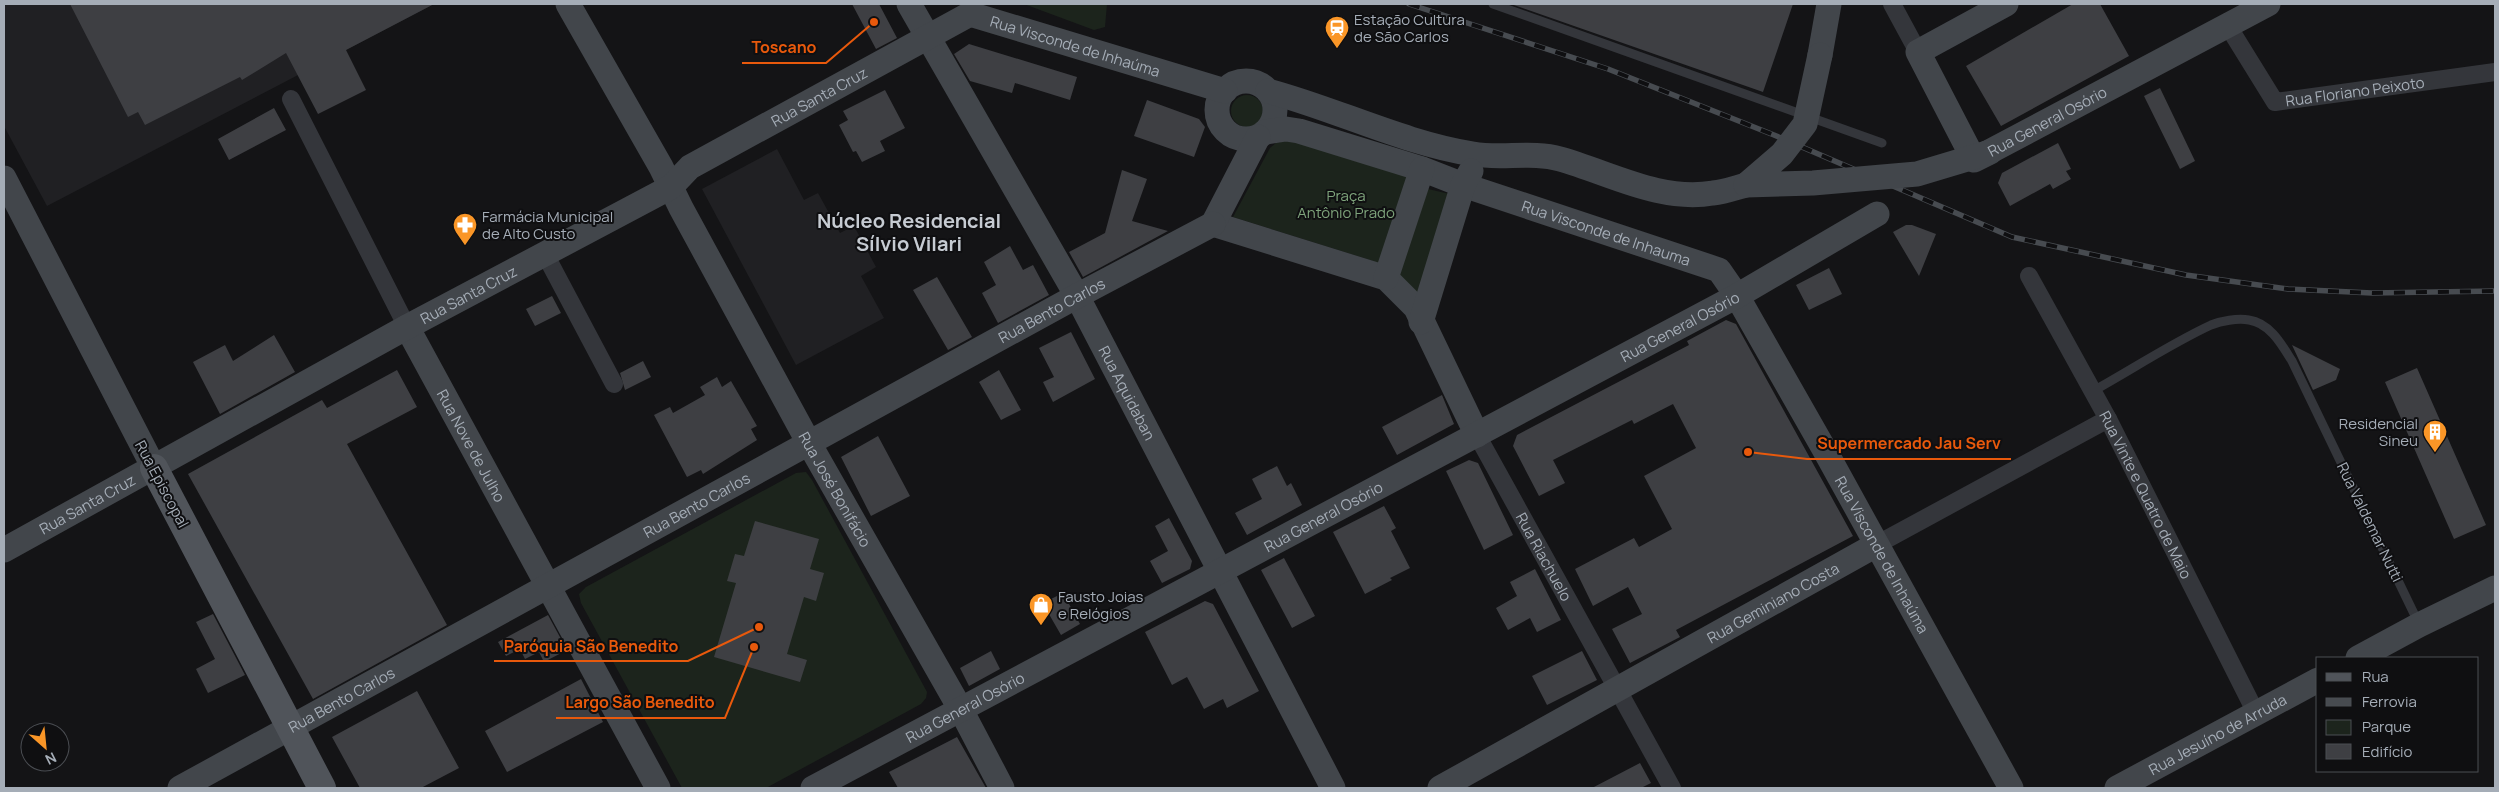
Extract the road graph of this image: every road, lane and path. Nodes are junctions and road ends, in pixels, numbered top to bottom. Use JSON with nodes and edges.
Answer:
{"nodes":[{"id":1,"x":568,"y":4,"type":"edge"},
{"id":2,"x":909,"y":4,"type":"edge"},
{"id":3,"x":1493,"y":4,"type":"edge"},
{"id":4,"x":1829,"y":4,"type":"edge"},
{"id":5,"x":1892,"y":4,"type":"edge"},
{"id":6,"x":2006,"y":4,"type":"edge"},
{"id":7,"x":2268,"y":4,"type":"edge"},
{"id":8,"x":2228,"y":26,"type":"junction"},
{"id":9,"x":929,"y":37,"type":"junction"},
{"id":10,"x":1918,"y":52,"type":"junction"},
{"id":11,"x":2495,"y":72,"type":"edge"},
{"id":12,"x":1225,"y":91,"type":"junction"},
{"id":13,"x":1268,"y":91,"type":"junction"},
{"id":14,"x":291,"y":99,"type":"dead end"},
{"id":15,"x":1262,"y":134,"type":"junction"},
{"id":16,"x":1882,"y":144,"type":"dead end"},
{"id":17,"x":1984,"y":155,"type":"junction"},
{"id":18,"x":1547,"y":158,"type":"junction"},
{"id":19,"x":1422,"y":169,"type":"junction"},
{"id":20,"x":4,"y":178,"type":"edge"},
{"id":21,"x":1463,"y":185,"type":"junction"},
{"id":22,"x":1746,"y":185,"type":"junction"},
{"id":23,"x":671,"y":187,"type":"junction"},
{"id":24,"x":1877,"y":214,"type":"dead end"},
{"id":25,"x":1213,"y":224,"type":"junction"},
{"id":26,"x":545,"y":254,"type":"junction"},
{"id":27,"x":2029,"y":276,"type":"dead end"},
{"id":28,"x":1386,"y":278,"type":"junction"},
{"id":29,"x":1078,"y":296,"type":"junction"},
{"id":30,"x":1736,"y":296,"type":"junction"},
{"id":31,"x":1421,"y":322,"type":"junction"},
{"id":32,"x":407,"y":327,"type":"junction"},
{"id":33,"x":614,"y":384,"type":"dead end"},
{"id":34,"x":2093,"y":391,"type":"junction"},
{"id":35,"x":2108,"y":419,"type":"junction"},
{"id":36,"x":1476,"y":435,"type":"junction"},
{"id":37,"x":810,"y":445,"type":"junction"},
{"id":38,"x":154,"y":468,"type":"junction"},
{"id":39,"x":1876,"y":545,"type":"junction"},
{"id":40,"x":4,"y":550,"type":"edge"},
{"id":41,"x":1220,"y":572,"type":"junction"},
{"id":42,"x":549,"y":588,"type":"junction"},
{"id":43,"x":2495,"y":588,"type":"edge"},
{"id":44,"x":2419,"y":625,"type":"junction"},
{"id":45,"x":2360,"y":657,"type":"edge"},
{"id":46,"x":2316,"y":681,"type":"edge"},
{"id":47,"x":1618,"y":688,"type":"junction"},
{"id":48,"x":961,"y":710,"type":"junction"},
{"id":49,"x":2257,"y":715,"type":"junction"},
{"id":50,"x":289,"y":727,"type":"junction"},
{"id":51,"x":180,"y":788,"type":"edge"},
{"id":52,"x":322,"y":788,"type":"edge"},
{"id":53,"x":658,"y":788,"type":"edge"},
{"id":54,"x":813,"y":788,"type":"edge"},
{"id":55,"x":1002,"y":788,"type":"edge"},
{"id":56,"x":1333,"y":788,"type":"edge"},
{"id":57,"x":1440,"y":788,"type":"edge"},
{"id":58,"x":1672,"y":788,"type":"edge"},
{"id":59,"x":2011,"y":788,"type":"edge"},
{"id":60,"x":2118,"y":788,"type":"edge"}],
"edges":[{"from":1,"to":23,"type":"street","name":"Rua José Bonifácio"},
{"from":2,"to":9,"type":"street","name":"Rua Aquidaban"},
{"from":3,"to":16,"type":"lane"},
{"from":4,"to":22,"type":"street","bridge":true},
{"from":5,"to":10,"type":"street"},
{"from":6,"to":10,"type":"street"},
{"from":7,"to":8,"type":"street","name":"Rua General Osório"},
{"from":8,"to":11,"type":"street","name":"Rua Floriano Peixoto"},
{"from":8,"to":17,"type":"street","name":"Rua General Osório"},
{"from":9,"to":12,"type":"street","name":"Rua Visconde de Inhaúma"},
{"from":9,"to":23,"type":"street","name":"Rua Santa Cruz"},
{"from":9,"to":29,"type":"street","name":"Rua Aquidaban"},
{"from":10,"to":17,"type":"street"},
{"from":12,"to":13,"type":"street"},
{"from":12,"to":15,"type":"street"},
{"from":13,"to":15,"type":"street"},
{"from":13,"to":18,"type":"street"},
{"from":14,"to":32,"type":"street","name":"Rua Nove de Julho"},
{"from":15,"to":19,"type":"street","name":"Rua Visconde de Inhauma"},
{"from":15,"to":25,"type":"street"},
{"from":17,"to":22,"type":"street","name":"Rua General Osório","bridge":true},
{"from":18,"to":21,"type":"street"},
{"from":18,"to":22,"type":"street"},
{"from":19,"to":21,"type":"street","name":"Rua Visconde de Inhauma"},
{"from":19,"to":28,"type":"street"},
{"from":20,"to":38,"type":"street","name":"Rua Episcopal"},
{"from":21,"to":30,"type":"street","name":"Rua Visconde de Inhauma"},
{"from":21,"to":31,"type":"street"},
{"from":23,"to":26,"type":"street","name":"Rua Santa Cruz"},
{"from":23,"to":37,"type":"street","name":"Rua José Bonifácio"},
{"from":24,"to":30,"type":"street","name":"Rua General Osório"},
{"from":25,"to":28,"type":"street"},
{"from":25,"to":29,"type":"street","name":"Rua Bento Carlos"},
{"from":26,"to":32,"type":"street","name":"Rua Santa Cruz"},
{"from":26,"to":33,"type":"street"},
{"from":27,"to":34,"type":"street","name":"Rua Vinte e Quatro de Maio"},
{"from":28,"to":31,"type":"street"},
{"from":29,"to":37,"type":"street","name":"Rua Bento Carlos"},
{"from":29,"to":41,"type":"street","name":"Rua Aquidaban"},
{"from":30,"to":36,"type":"street","name":"Rua General Osório"},
{"from":30,"to":39,"type":"street","name":"Rua Visconde de Inhaúma"},
{"from":31,"to":36,"type":"street","name":"Rua Riachuelo"},
{"from":32,"to":38,"type":"street","name":"Rua Santa Cruz"},
{"from":32,"to":42,"type":"street","name":"Rua Nove de Julho"},
{"from":34,"to":35,"type":"street","name":"Rua Vinte e Quatro de Maio"},
{"from":34,"to":44,"type":"lane","name":"Rua Valdemar Nutti"},
{"from":35,"to":39,"type":"street","name":"Rua Geminiano Costa"},
{"from":35,"to":49,"type":"street","name":"Rua Vinte e Quatro de Maio"},
{"from":36,"to":41,"type":"street","name":"Rua General Osório"},
{"from":36,"to":47,"type":"street","name":"Rua Riachuelo"},
{"from":37,"to":42,"type":"street","name":"Rua Bento Carlos"},
{"from":37,"to":48,"type":"street","name":"Rua José Bonifácio"},
{"from":38,"to":40,"type":"street","name":"Rua Santa Cruz"},
{"from":38,"to":50,"type":"main road","name":"Rua Episcopal"},
{"from":39,"to":47,"type":"street","name":"Rua Geminiano Costa"},
{"from":39,"to":59,"type":"street","name":"Rua Visconde de Inhaúma"},
{"from":41,"to":48,"type":"street","name":"Rua General Osório"},
{"from":41,"to":56,"type":"street","name":"Rua Aquidaban"},
{"from":42,"to":50,"type":"street","name":"Rua Bento Carlos"},
{"from":42,"to":53,"type":"street","name":"Rua Nove de Julho"},
{"from":43,"to":44,"type":"street"},
{"from":44,"to":45,"type":"street"},
{"from":46,"to":49,"type":"street","name":"Rua Jesuíno de Arruda"},
{"from":47,"to":57,"type":"street","name":"Rua Geminiano Costa"},
{"from":47,"to":58,"type":"street","name":"Rua Riachuelo"},
{"from":48,"to":54,"type":"street","name":"Rua General Osório"},
{"from":48,"to":55,"type":"street","name":"Rua José Bonifácio"},
{"from":49,"to":60,"type":"street","name":"Rua Jesuíno de Arruda"},
{"from":50,"to":51,"type":"street","name":"Rua Bento Carlos"},
{"from":50,"to":52,"type":"main road","name":"Rua Episcopal"}]}
